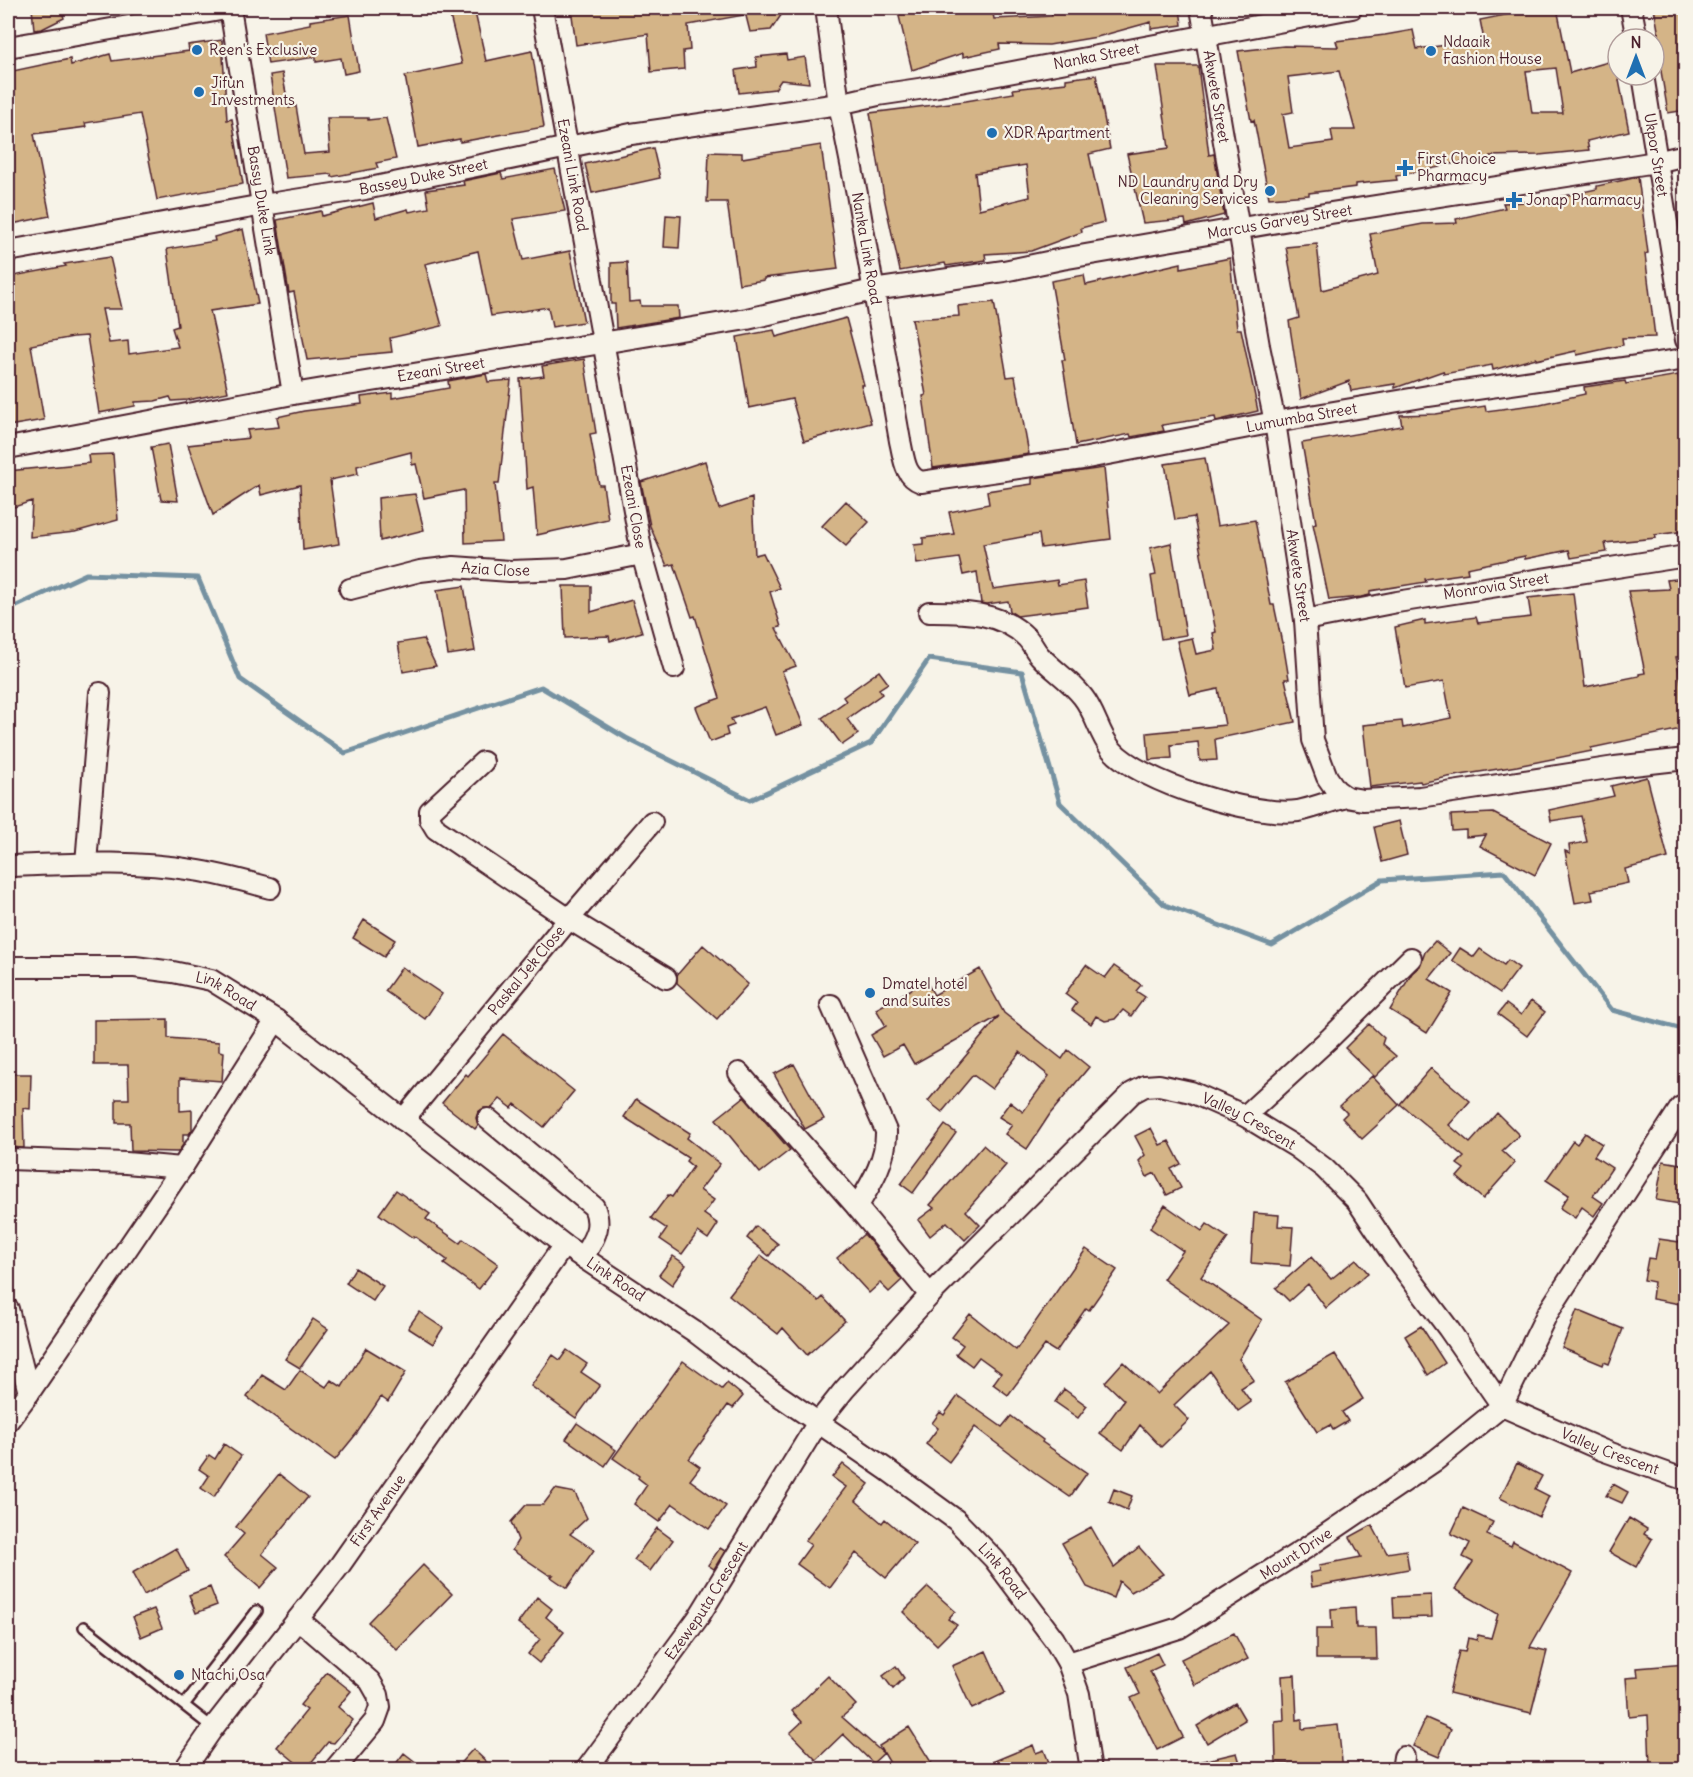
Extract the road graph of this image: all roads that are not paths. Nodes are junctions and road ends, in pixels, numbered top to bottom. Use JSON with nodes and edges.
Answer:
{"nodes":[{"id":1,"x":231,"y":8,"type":"edge"},
{"id":2,"x":542,"y":8,"type":"edge"},
{"id":3,"x":826,"y":8,"type":"edge"},
{"id":4,"x":1201,"y":8,"type":"edge"},
{"id":5,"x":1352,"y":8,"type":"edge"},
{"id":6,"x":1631,"y":8,"type":"edge"},
{"id":7,"x":1635,"y":27,"type":"edge"},
{"id":8,"x":1206,"y":34,"type":"junction"},
{"id":9,"x":8,"y":47,"type":"edge"},
{"id":10,"x":1645,"y":87,"type":"edge"},
{"id":11,"x":839,"y":104,"type":"junction"},
{"id":12,"x":566,"y":148,"type":"junction"},
{"id":13,"x":1686,"y":155,"type":"edge"},
{"id":14,"x":1656,"y":162,"type":"junction"},
{"id":15,"x":263,"y":204,"type":"junction"},
{"id":16,"x":1240,"y":230,"type":"junction"},
{"id":17,"x":8,"y":251,"type":"edge"},
{"id":18,"x":873,"y":290,"type":"junction"},
{"id":19,"x":1686,"y":340,"type":"edge"},
{"id":20,"x":603,"y":343,"type":"junction"},
{"id":21,"x":1686,"y":359,"type":"edge"},
{"id":22,"x":294,"y":394,"type":"junction"},
{"id":23,"x":1275,"y":422,"type":"junction"},
{"id":24,"x":8,"y":448,"type":"edge"},
{"id":25,"x":921,"y":482,"type":"joint"},
{"id":26,"x":642,"y":554,"type":"junction"},
{"id":27,"x":1686,"y":555,"type":"edge"},
{"id":28,"x":350,"y":589,"type":"dead end"},
{"id":29,"x":929,"y":612,"type":"dead end"},
{"id":30,"x":1305,"y":620,"type":"junction"},
{"id":31,"x":674,"y":668,"type":"dead end"},
{"id":32,"x":100,"y":693,"type":"dead end"},
{"id":33,"x":1686,"y":759,"type":"edge"},
{"id":34,"x":483,"y":762,"type":"dead end"},
{"id":35,"x":1346,"y":797,"type":"junction"},
{"id":36,"x":652,"y":822,"type":"dead end"},
{"id":37,"x":86,"y":863,"type":"junction"},
{"id":38,"x":8,"y":866,"type":"edge"},
{"id":39,"x":270,"y":888,"type":"dead end"},
{"id":40,"x":569,"y":919,"type":"junction"},
{"id":41,"x":1411,"y":958,"type":"dead end"},
{"id":42,"x":8,"y":967,"type":"edge"},
{"id":43,"x":666,"y":978,"type":"dead end"},
{"id":44,"x":831,"y":1005,"type":"dead end"},
{"id":45,"x":276,"y":1020,"type":"junction"},
{"id":46,"x":739,"y":1073,"type":"dead end"},
{"id":47,"x":1681,"y":1107,"type":"dead end"},
{"id":48,"x":1245,"y":1116,"type":"junction"},
{"id":49,"x":488,"y":1119,"type":"dead end"},
{"id":50,"x":403,"y":1120,"type":"junction"},
{"id":51,"x":8,"y":1159,"type":"edge"},
{"id":52,"x":182,"y":1168,"type":"junction"},
{"id":53,"x":856,"y":1208,"type":"junction"},
{"id":54,"x":564,"y":1245,"type":"junction"},
{"id":55,"x":583,"y":1258,"type":"junction"},
{"id":56,"x":930,"y":1296,"type":"junction"},
{"id":57,"x":8,"y":1309,"type":"edge"},
{"id":58,"x":29,"y":1393,"type":"junction"},
{"id":59,"x":1502,"y":1406,"type":"junction"},
{"id":60,"x":8,"y":1421,"type":"edge"},
{"id":61,"x":817,"y":1424,"type":"junction"},
{"id":62,"x":1686,"y":1480,"type":"edge"},
{"id":63,"x":257,"y":1611,"type":"dead end"},
{"id":64,"x":298,"y":1618,"type":"junction"},
{"id":65,"x":84,"y":1627,"type":"dead end"},
{"id":66,"x":1068,"y":1664,"type":"junction"},
{"id":67,"x":184,"y":1705,"type":"junction"},
{"id":68,"x":213,"y":1728,"type":"junction"},
{"id":69,"x":184,"y":1770,"type":"edge"},
{"id":70,"x":334,"y":1770,"type":"edge"},
{"id":71,"x":586,"y":1770,"type":"edge"},
{"id":72,"x":1091,"y":1770,"type":"edge"}],
"edges":[{"from":1,"to":9,"type":"street"},
{"from":1,"to":15,"type":"street","name":"Bassy Duke Link"},
{"from":2,"to":12,"type":"street","name":"Ezeani Link Road"},
{"from":3,"to":11,"type":"street","name":"Nanka Link Road"},
{"from":4,"to":8,"type":"street","name":"Akwete Street"},
{"from":5,"to":8,"type":"street","name":"Nanka Street"},
{"from":6,"to":7,"type":"street"},
{"from":8,"to":11,"type":"street","name":"Nanka Street"},
{"from":8,"to":16,"type":"street","name":"Akwete Street"},
{"from":10,"to":14,"type":"street","name":"Ukpor Street"},
{"from":11,"to":12,"type":"street","name":"Bassey Duke Street"},
{"from":11,"to":18,"type":"street","name":"Nanka Link Road"},
{"from":12,"to":15,"type":"street","name":"Bassey Duke Street"},
{"from":12,"to":20,"type":"street","name":"Ezeani Link Road"},
{"from":13,"to":14,"type":"street","name":"Marcus Garvey Street"},
{"from":14,"to":16,"type":"street","name":"Marcus Garvey Street"},
{"from":14,"to":19,"type":"street","name":"Ukpor Street"},
{"from":15,"to":17,"type":"street","name":"Bassey Duke Street"},
{"from":15,"to":22,"type":"street","name":"Bassy Duke Link"},
{"from":16,"to":18,"type":"street","name":"Marcus Garvey Street"},
{"from":16,"to":23,"type":"street","name":"Akwete Street"},
{"from":18,"to":20,"type":"street","name":"Ezeani Street"},
{"from":18,"to":25,"type":"street","name":"Nanka Link Road"},
{"from":20,"to":22,"type":"street","name":"Ezeani Street"},
{"from":20,"to":26,"type":"street","name":"Ezeani Close"},
{"from":21,"to":23,"type":"street","name":"Lumumba Street"},
{"from":22,"to":24,"type":"street","name":"Ezeani Street"},
{"from":23,"to":25,"type":"street","name":"Lumumba Street"},
{"from":23,"to":30,"type":"street","name":"Akwete Street"},
{"from":26,"to":28,"type":"street","name":"Azia Close"},
{"from":26,"to":31,"type":"street","name":"Ezeani Close"},
{"from":27,"to":30,"type":"street","name":"Monrovia Street"},
{"from":29,"to":35,"type":"street"},
{"from":30,"to":35,"type":"street","name":"Akwete Street"},
{"from":32,"to":37,"type":"street"},
{"from":33,"to":35,"type":"street"},
{"from":34,"to":40,"type":"street"},
{"from":36,"to":40,"type":"street","name":"Paskal Jek Close"},
{"from":37,"to":38,"type":"street"},
{"from":37,"to":39,"type":"street"},
{"from":40,"to":43,"type":"street"},
{"from":40,"to":50,"type":"street","name":"Paskal Jek Close"},
{"from":41,"to":48,"type":"street"},
{"from":42,"to":45,"type":"street","name":"Link Road"},
{"from":44,"to":53,"type":"street"},
{"from":45,"to":50,"type":"street","name":"Link Road"},
{"from":45,"to":52,"type":"street"},
{"from":46,"to":53,"type":"street"},
{"from":47,"to":59,"type":"street"},
{"from":48,"to":56,"type":"street","name":"Valley Crescent"},
{"from":48,"to":59,"type":"street","name":"Valley Crescent"},
{"from":49,"to":55,"type":"street"},
{"from":50,"to":54,"type":"street","name":"Link Road"},
{"from":51,"to":52,"type":"street"},
{"from":52,"to":58,"type":"street"},
{"from":53,"to":56,"type":"street"},
{"from":54,"to":55,"type":"street","name":"Link Road"},
{"from":54,"to":64,"type":"street","name":"First Avenue"},
{"from":55,"to":61,"type":"street","name":"Link Road"},
{"from":56,"to":61,"type":"street","name":"Valley Crescent"},
{"from":57,"to":58,"type":"street"},
{"from":58,"to":60,"type":"street"},
{"from":59,"to":62,"type":"street","name":"Valley Crescent"},
{"from":59,"to":66,"type":"street","name":"Mount Drive"},
{"from":61,"to":66,"type":"street","name":"Link Road"},
{"from":61,"to":71,"type":"street","name":"Ezeweputa Crescent"},
{"from":63,"to":67,"type":"lane"},
{"from":64,"to":68,"type":"street","name":"First Avenue"},
{"from":64,"to":70,"type":"street"},
{"from":65,"to":67,"type":"lane"},
{"from":66,"to":72,"type":"street","name":"Link Road"},
{"from":67,"to":68,"type":"lane"},
{"from":68,"to":69,"type":"street","name":"First Avenue"}]}
